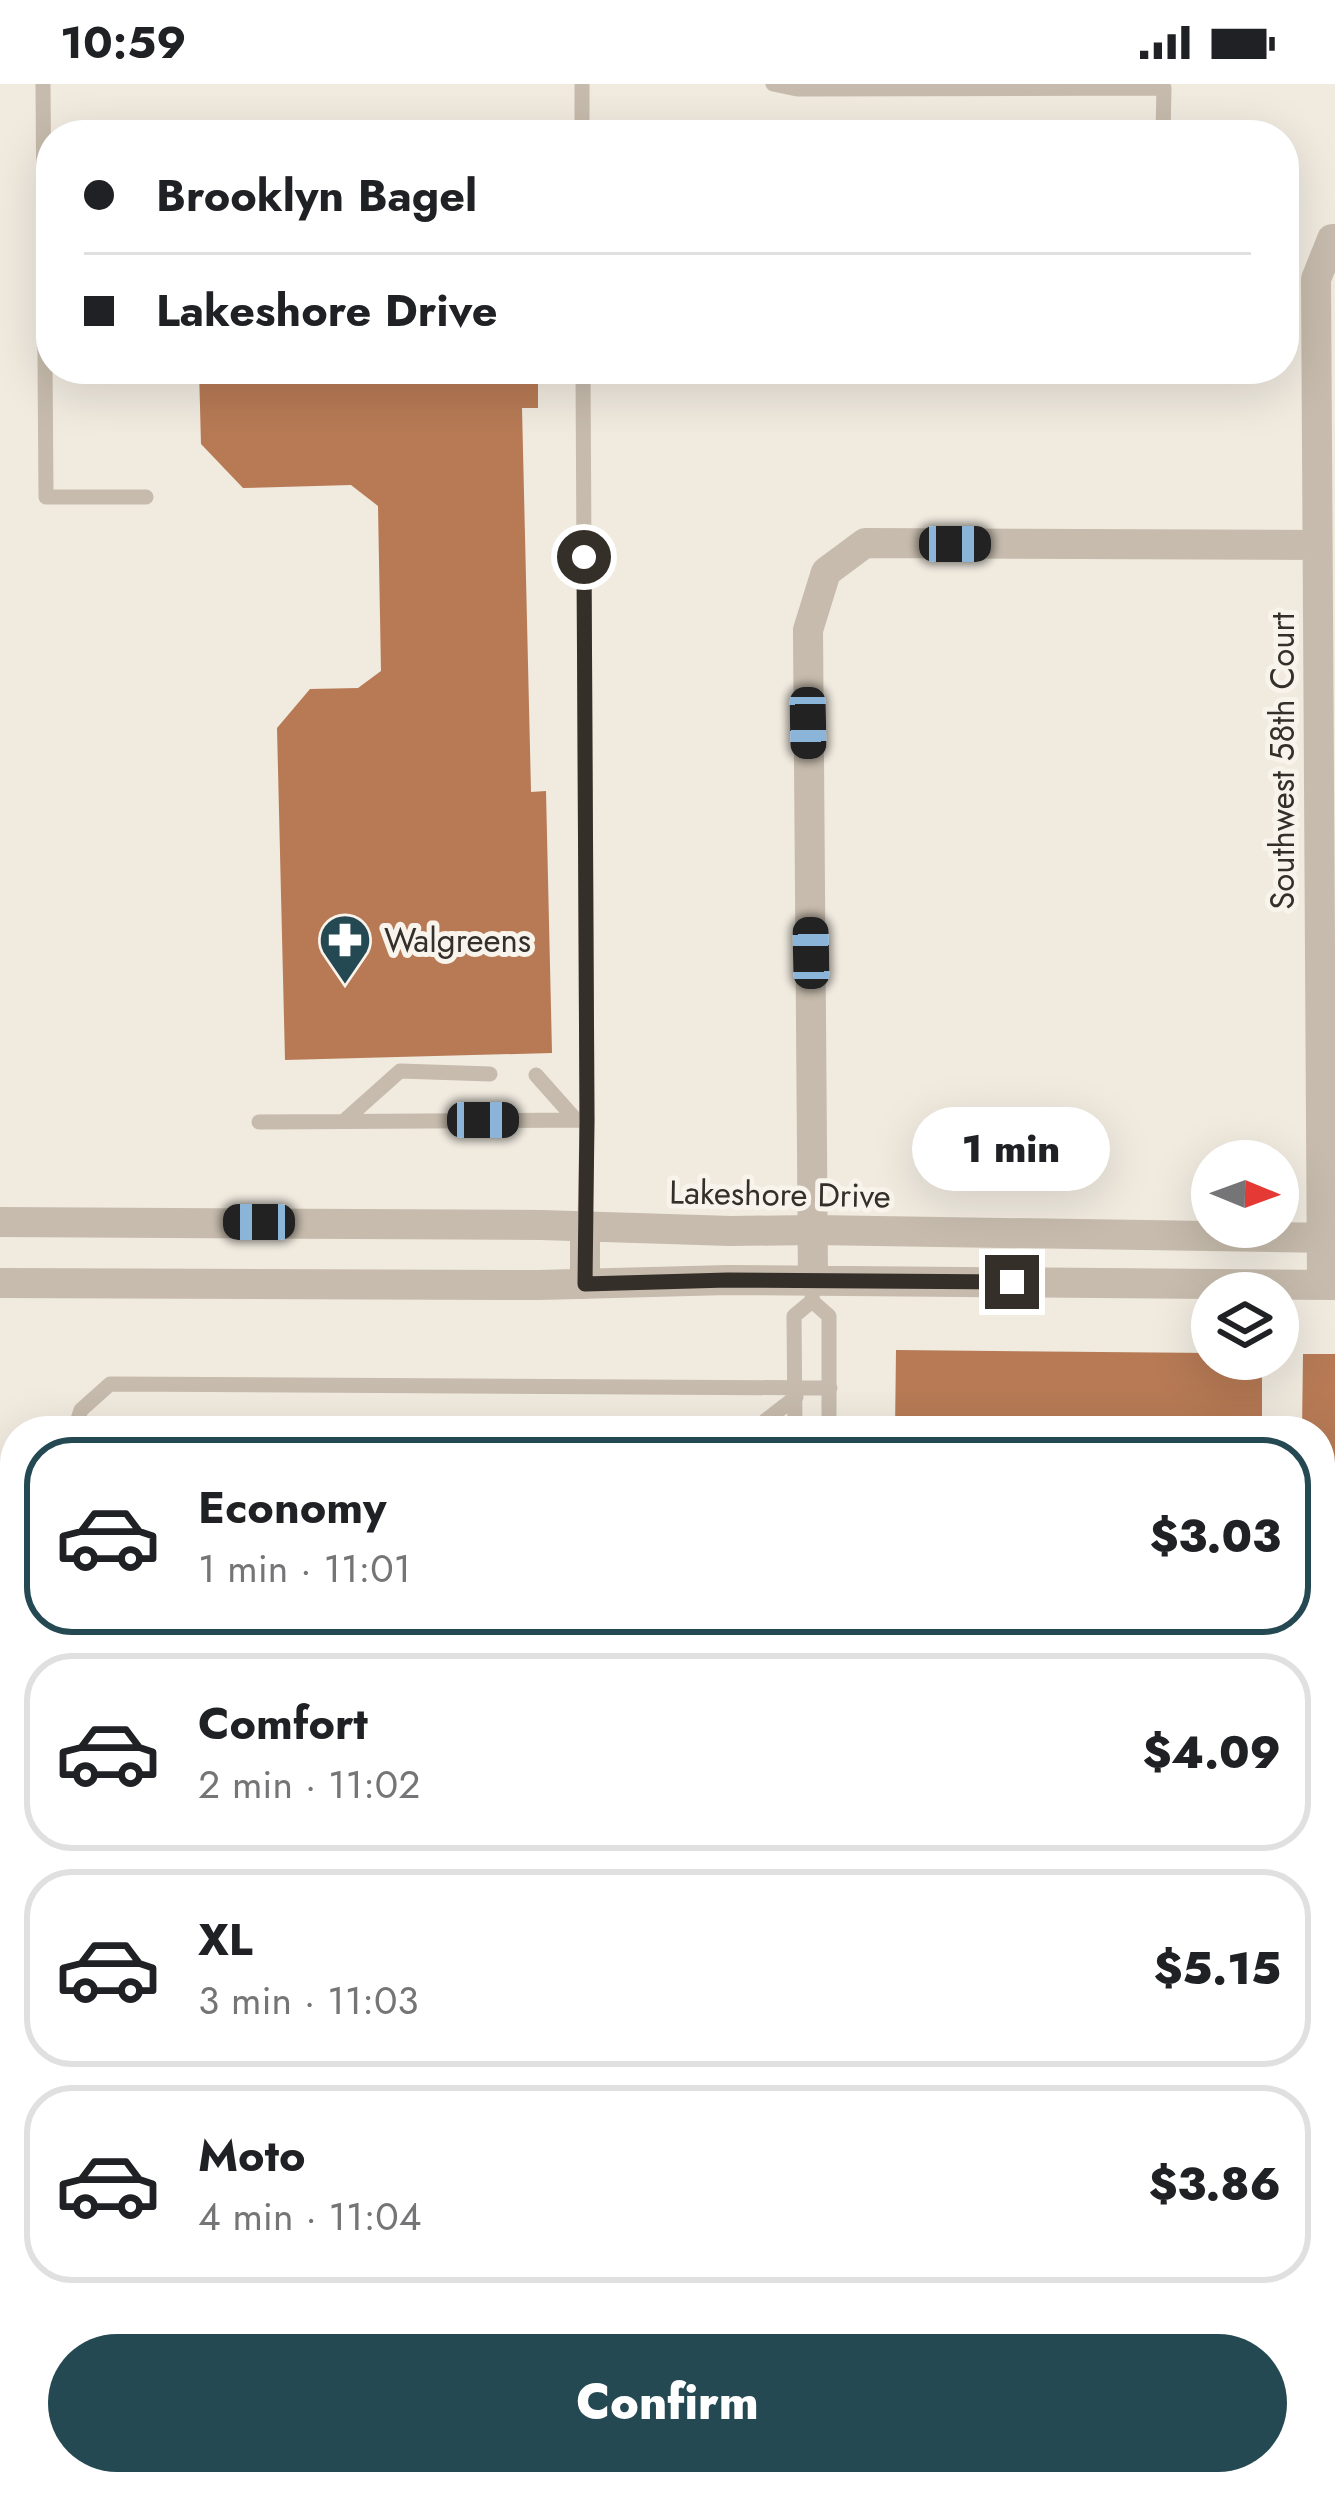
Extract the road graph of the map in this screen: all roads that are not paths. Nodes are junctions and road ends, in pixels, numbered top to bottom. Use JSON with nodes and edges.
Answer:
{"nodes":[{"id":1,"x":43,"y":84,"type":"edge"},
{"id":2,"x":582,"y":84,"type":"edge"},
{"id":3,"x":772,"y":84,"type":"edge"},
{"id":4,"x":43,"y":120,"type":"edge"},
{"id":5,"x":582,"y":120,"type":"edge"},
{"id":6,"x":1163,"y":120,"type":"edge"},
{"id":7,"x":1333,"y":239,"type":"edge"},
{"id":8,"x":45,"y":384,"type":"edge"},
{"id":9,"x":583,"y":384,"type":"edge"},
{"id":10,"x":146,"y":496,"type":"dead end"},
{"id":11,"x":1317,"y":545,"type":"junction"},
{"id":12,"x":490,"y":1074,"type":"dead end"},
{"id":13,"x":536,"y":1075,"type":"dead end"},
{"id":14,"x":582,"y":1120,"type":"junction"},
{"id":15,"x":344,"y":1121,"type":"junction"},
{"id":16,"x":259,"y":1122,"type":"dead end"},
{"id":17,"x":0,"y":1222,"type":"edge"},
{"id":18,"x":585,"y":1226,"type":"junction"},
{"id":19,"x":814,"y":1230,"type":"junction"},
{"id":20,"x":1328,"y":1238,"type":"edge"},
{"id":21,"x":0,"y":1283,"type":"edge"},
{"id":22,"x":585,"y":1284,"type":"junction"},
{"id":23,"x":1328,"y":1285,"type":"edge"},
{"id":24,"x":812,"y":1291,"type":"junction"},
{"id":25,"x":830,"y":1388,"type":"junction"},
{"id":26,"x":795,"y":1392,"type":"junction"},
{"id":27,"x":79,"y":1416,"type":"edge"},
{"id":28,"x":769,"y":1416,"type":"edge"},
{"id":29,"x":795,"y":1416,"type":"edge"},
{"id":30,"x":829,"y":1416,"type":"edge"}],
"edges":[{"from":1,"to":4,"type":"lane"},
{"from":2,"to":5,"type":"lane"},
{"from":3,"to":6,"type":"lane"},
{"from":7,"to":11,"type":"street","name":"Southwest 58th Court"},
{"from":8,"to":10,"type":"lane"},
{"from":9,"to":14,"type":"lane"},
{"from":11,"to":19,"type":"street"},
{"from":11,"to":20,"type":"street","name":"Southwest 58th Court"},
{"from":12,"to":15,"type":"lane"},
{"from":13,"to":14,"type":"lane"},
{"from":14,"to":15,"type":"lane"},
{"from":14,"to":18,"type":"lane"},
{"from":15,"to":16,"type":"lane"},
{"from":17,"to":18,"type":"street","name":"Lakeshore Drive"},
{"from":18,"to":19,"type":"street","name":"Lakeshore Drive"},
{"from":18,"to":22,"type":"street"},
{"from":19,"to":20,"type":"street","name":"Lakeshore Drive"},
{"from":19,"to":24,"type":"street"},
{"from":20,"to":23,"type":"street","name":"Southwest 58th Court"},
{"from":21,"to":22,"type":"street"},
{"from":22,"to":24,"type":"street"},
{"from":23,"to":24,"type":"street"},
{"from":24,"to":25,"type":"lane"},
{"from":24,"to":26,"type":"lane"},
{"from":25,"to":26,"type":"lane"},
{"from":25,"to":30,"type":"lane"},
{"from":26,"to":27,"type":"lane"},
{"from":26,"to":28,"type":"lane"},
{"from":26,"to":29,"type":"lane"}]}
